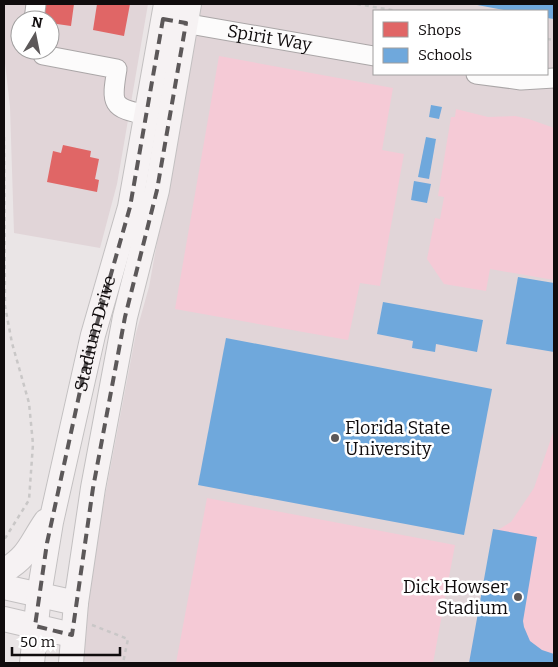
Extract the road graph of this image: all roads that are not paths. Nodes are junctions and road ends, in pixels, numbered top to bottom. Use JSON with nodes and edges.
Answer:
{"nodes":[{"id":1,"x":176,"y":12,"type":"edge"},
{"id":2,"x":373,"y":56,"type":"edge"},
{"id":3,"x":60,"y":58,"type":"edge"},
{"id":4,"x":484,"y":75,"type":"edge"},
{"id":5,"x":554,"y":78,"type":"edge"},
{"id":6,"x":158,"y":117,"type":"junction"},
{"id":7,"x":54,"y":509,"type":"junction"},
{"id":8,"x":4,"y":571,"type":"edge"},
{"id":9,"x":4,"y":587,"type":"edge"},
{"id":10,"x":39,"y":595,"type":"junction"},
{"id":11,"x":4,"y":619,"type":"edge"},
{"id":12,"x":78,"y":620,"type":"junction"},
{"id":13,"x":35,"y":626,"type":"junction"},
{"id":14,"x":32,"y":663,"type":"edge"},
{"id":15,"x":71,"y":663,"type":"edge"}],
"edges":[{"from":1,"to":2,"type":"street","name":"Spirit Way"},
{"from":1,"to":6,"type":"main road","name":"Stadium Drive"},
{"from":3,"to":6,"type":"street"},
{"from":4,"to":5,"type":"street"},
{"from":6,"to":7,"type":"main road","name":"Stadium Drive"},
{"from":6,"to":12,"type":"main road","name":"Stadium Drive"},
{"from":7,"to":8,"type":"main road"},
{"from":7,"to":10,"type":"main road","name":"Stadium Drive"},
{"from":9,"to":10,"type":"main road"},
{"from":10,"to":12,"type":"main road"},
{"from":10,"to":13,"type":"main road","name":"Stadium Drive"},
{"from":11,"to":13,"type":"main road"},
{"from":12,"to":13,"type":"main road"},
{"from":12,"to":15,"type":"main road","name":"Stadium Drive"},
{"from":13,"to":14,"type":"main road","name":"Stadium Drive"}]}
